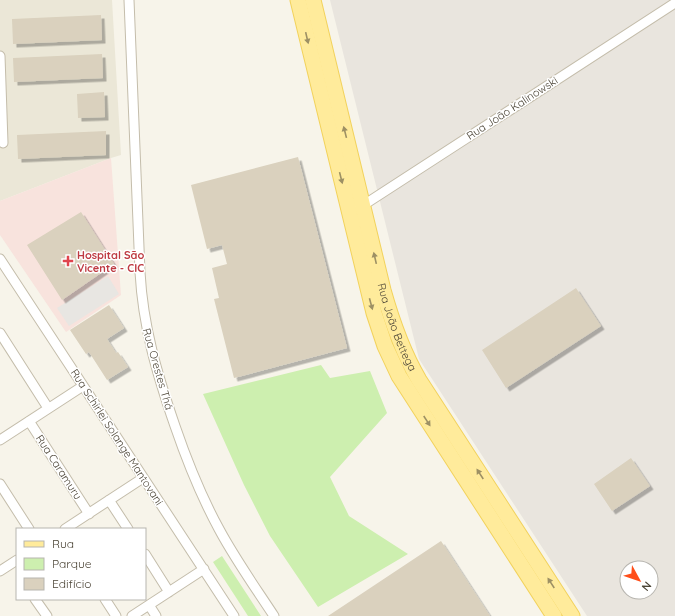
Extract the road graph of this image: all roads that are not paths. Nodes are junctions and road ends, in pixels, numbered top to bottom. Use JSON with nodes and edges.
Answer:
{"nodes":[{"id":1,"x":129,"y":0,"type":"edge"},
{"id":2,"x":298,"y":0,"type":"edge"},
{"id":3,"x":313,"y":0,"type":"edge"},
{"id":4,"x":675,"y":3,"type":"edge"},
{"id":5,"x":0,"y":56,"type":"edge"},
{"id":6,"x":3,"y":143,"type":"dead end"},
{"id":7,"x":363,"y":205,"type":"junction"},
{"id":8,"x":350,"y":214,"type":"junction"},
{"id":9,"x":0,"y":259,"type":"edge"},
{"id":10,"x":0,"y":333,"type":"edge"},
{"id":11,"x":83,"y":386,"type":"junction"},
{"id":12,"x":48,"y":408,"type":"junction"},
{"id":13,"x":29,"y":421,"type":"junction"},
{"id":14,"x":0,"y":440,"type":"edge"},
{"id":15,"x":144,"y":478,"type":"junction"},
{"id":16,"x":0,"y":484,"type":"edge"},
{"id":17,"x":109,"y":500,"type":"junction"},
{"id":18,"x":89,"y":514,"type":"junction"},
{"id":19,"x":28,"y":528,"type":"edge"},
{"id":20,"x":67,"y":528,"type":"edge"},
{"id":21,"x":127,"y":528,"type":"edge"},
{"id":22,"x":146,"y":556,"type":"edge"},
{"id":23,"x":15,"y":565,"type":"edge"},
{"id":24,"x":204,"y":569,"type":"junction"},
{"id":25,"x":0,"y":572,"type":"edge"},
{"id":26,"x":169,"y":592,"type":"junction"},
{"id":27,"x":36,"y":600,"type":"edge"},
{"id":28,"x":106,"y":600,"type":"edge"},
{"id":29,"x":149,"y":605,"type":"junction"},
{"id":30,"x":46,"y":616,"type":"edge"},
{"id":31,"x":116,"y":616,"type":"edge"},
{"id":32,"x":132,"y":616,"type":"edge"},
{"id":33,"x":156,"y":616,"type":"edge"},
{"id":34,"x":234,"y":616,"type":"edge"},
{"id":35,"x":274,"y":616,"type":"edge"},
{"id":36,"x":554,"y":616,"type":"edge"},
{"id":37,"x":572,"y":616,"type":"edge"}],
"edges":[{"from":1,"to":35,"type":"street","name":"Rua Orestes Thá"},
{"from":2,"to":8,"type":"main road","name":"Rua João Bettega","one_way":true},
{"from":7,"to":3,"type":"main road","name":"Rua João Bettega","one_way":true},
{"from":4,"to":7,"type":"street","name":"Rua João Kalinowski"},
{"from":5,"to":6,"type":"street"},
{"from":7,"to":8,"type":"street","name":"Rua João Kalinowski"},
{"from":37,"to":7,"type":"main road","name":"Rua João Bettega","one_way":true},
{"from":8,"to":36,"type":"main road","name":"Rua João Bettega","one_way":true},
{"from":9,"to":11,"type":"street","name":"Rua Schirlei Solange Mantovani"},
{"from":10,"to":12,"type":"street"},
{"from":11,"to":12,"type":"street"},
{"from":11,"to":15,"type":"street","name":"Rua Schirlei Solange Mantovani"},
{"from":12,"to":13,"type":"street"},
{"from":13,"to":14,"type":"street"},
{"from":13,"to":18,"type":"street","name":"Rua Caramuru"},
{"from":15,"to":17,"type":"street"},
{"from":15,"to":24,"type":"street","name":"Rua Schirlei Solange Mantovani"},
{"from":16,"to":19,"type":"street"},
{"from":17,"to":18,"type":"street"},
{"from":17,"to":21,"type":"street"},
{"from":18,"to":20,"type":"street"},
{"from":22,"to":26,"type":"street"},
{"from":23,"to":25,"type":"street"},
{"from":24,"to":26,"type":"street"},
{"from":24,"to":34,"type":"street","name":"Rua Schirlei Solange Mantovani"},
{"from":26,"to":29,"type":"street"},
{"from":27,"to":30,"type":"street"},
{"from":28,"to":31,"type":"street"},
{"from":29,"to":32,"type":"street"},
{"from":29,"to":33,"type":"street"}]}
